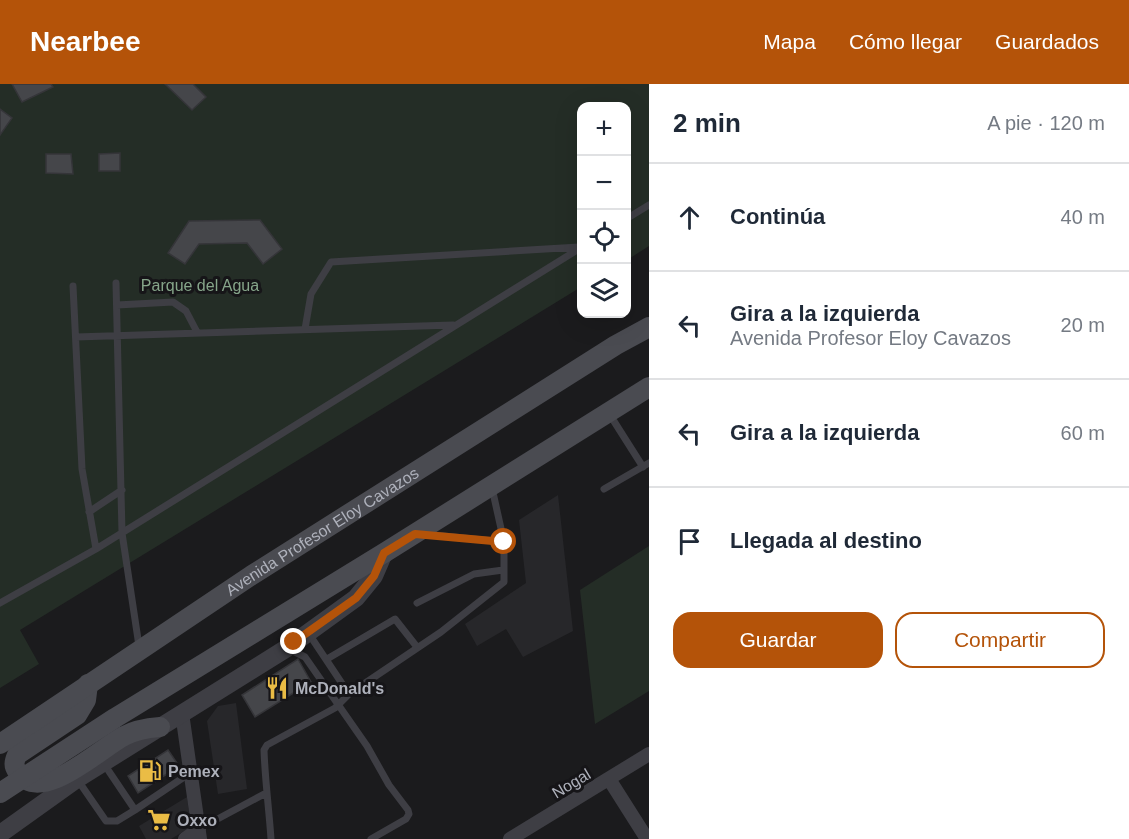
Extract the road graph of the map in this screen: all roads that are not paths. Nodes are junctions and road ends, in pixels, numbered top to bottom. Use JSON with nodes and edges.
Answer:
{"nodes":[{"id":1,"x":649,"y":205,"type":"edge"},
{"id":2,"x":631,"y":216,"type":"edge"},
{"id":3,"x":577,"y":247,"type":"edge"},
{"id":4,"x":577,"y":250,"type":"edge"},
{"id":5,"x":116,"y":283,"type":"dead end"},
{"id":6,"x":73,"y":286,"type":"dead end"},
{"id":7,"x":117,"y":305,"type":"junction"},
{"id":8,"x":649,"y":310,"type":"edge"},
{"id":9,"x":456,"y":325,"type":"junction"},
{"id":10,"x":649,"y":327,"type":"edge"},
{"id":11,"x":305,"y":329,"type":"junction"},
{"id":12,"x":197,"y":332,"type":"junction"},
{"id":13,"x":118,"y":335,"type":"junction"},
{"id":14,"x":76,"y":337,"type":"junction"},
{"id":15,"x":616,"y":345,"type":"junction"},
{"id":16,"x":649,"y":387,"type":"edge"},
{"id":17,"x":608,"y":413,"type":"junction"},
{"id":18,"x":646,"y":465,"type":"edge"},
{"id":19,"x":492,"y":486,"type":"junction"},
{"id":20,"x":604,"y":489,"type":"dead end"},
{"id":21,"x":122,"y":490,"type":"junction"},
{"id":22,"x":89,"y":512,"type":"junction"},
{"id":23,"x":122,"y":532,"type":"junction"},
{"id":24,"x":415,"y":534,"type":"junction"},
{"id":25,"x":504,"y":542,"type":"junction"},
{"id":26,"x":96,"y":549,"type":"junction"},
{"id":27,"x":384,"y":553,"type":"junction"},
{"id":28,"x":503,"y":570,"type":"junction"},
{"id":29,"x":0,"y":603,"type":"edge"},
{"id":30,"x":417,"y":603,"type":"dead end"},
{"id":31,"x":308,"y":633,"type":"junction"},
{"id":32,"x":417,"y":647,"type":"junction"},
{"id":33,"x":140,"y":648,"type":"junction"},
{"id":34,"x":287,"y":648,"type":"junction"},
{"id":35,"x":327,"y":659,"type":"junction"},
{"id":36,"x":88,"y":684,"type":"junction"},
{"id":37,"x":349,"y":694,"type":"junction"},
{"id":38,"x":339,"y":704,"type":"junction"},
{"id":39,"x":182,"y":713,"type":"junction"},
{"id":40,"x":160,"y":727,"type":"junction"},
{"id":41,"x":0,"y":744,"type":"edge"},
{"id":42,"x":649,"y":754,"type":"edge"},
{"id":43,"x":104,"y":763,"type":"junction"},
{"id":44,"x":192,"y":772,"type":"junction"},
{"id":45,"x":22,"y":778,"type":"junction"},
{"id":46,"x":609,"y":779,"type":"junction"},
{"id":47,"x":77,"y":780,"type":"junction"},
{"id":48,"x":266,"y":793,"type":"junction"},
{"id":49,"x":0,"y":794,"type":"edge"},
{"id":50,"x":135,"y":810,"type":"junction"},
{"id":51,"x":0,"y":834,"type":"edge"},
{"id":52,"x":200,"y":834,"type":"edge"},
{"id":53,"x":185,"y":839,"type":"edge"},
{"id":54,"x":271,"y":839,"type":"edge"},
{"id":55,"x":371,"y":839,"type":"edge"},
{"id":56,"x":510,"y":839,"type":"edge"},
{"id":57,"x":647,"y":839,"type":"edge"}],
"edges":[{"from":1,"to":2,"type":"lane"},
{"from":3,"to":11,"type":"lane"},
{"from":4,"to":9,"type":"lane"},
{"from":5,"to":7,"type":"lane"},
{"from":6,"to":14,"type":"lane"},
{"from":7,"to":12,"type":"lane"},
{"from":7,"to":13,"type":"lane"},
{"from":8,"to":15,"type":"main road"},
{"from":9,"to":11,"type":"lane"},
{"from":9,"to":23,"type":"lane"},
{"from":10,"to":15,"type":"main road","name":"Avenida Profesor Eloy Cavazos"},
{"from":11,"to":12,"type":"lane"},
{"from":12,"to":13,"type":"lane"},
{"from":13,"to":14,"type":"lane"},
{"from":13,"to":21,"type":"lane"},
{"from":14,"to":22,"type":"lane"},
{"from":15,"to":33,"type":"main road","name":"Avenida Profesor Eloy Cavazos"},
{"from":16,"to":17,"type":"main road"},
{"from":17,"to":18,"type":"lane"},
{"from":17,"to":19,"type":"main road"},
{"from":18,"to":20,"type":"lane"},
{"from":19,"to":24,"type":"main road"},
{"from":19,"to":25,"type":"lane"},
{"from":21,"to":22,"type":"lane"},
{"from":21,"to":23,"type":"lane"},
{"from":22,"to":26,"type":"lane"},
{"from":23,"to":26,"type":"lane"},
{"from":23,"to":33,"type":"lane"},
{"from":24,"to":25,"type":"lane"},
{"from":24,"to":27,"type":"main road"},
{"from":25,"to":28,"type":"lane"},
{"from":26,"to":29,"type":"lane"},
{"from":27,"to":31,"type":"street"},
{"from":27,"to":45,"type":"main road"},
{"from":28,"to":30,"type":"lane"},
{"from":28,"to":32,"type":"lane"},
{"from":31,"to":34,"type":"street"},
{"from":31,"to":35,"type":"lane"},
{"from":32,"to":35,"type":"lane"},
{"from":32,"to":37,"type":"lane"},
{"from":33,"to":36,"type":"main road","name":"Avenida Profesor Eloy Cavazos"},
{"from":34,"to":38,"type":"lane"},
{"from":34,"to":39,"type":"street"},
{"from":35,"to":37,"type":"lane"},
{"from":36,"to":41,"type":"main road","name":"Avenida Profesor Eloy Cavazos"},
{"from":36,"to":45,"type":"main road"},
{"from":37,"to":38,"type":"lane"},
{"from":38,"to":48,"type":"lane"},
{"from":38,"to":55,"type":"lane"},
{"from":39,"to":40,"type":"street"},
{"from":39,"to":44,"type":"street"},
{"from":40,"to":43,"type":"street"},
{"from":40,"to":45,"type":"main road"},
{"from":42,"to":46,"type":"street","name":"Nogal"},
{"from":43,"to":47,"type":"street"},
{"from":43,"to":50,"type":"lane"},
{"from":44,"to":50,"type":"lane"},
{"from":44,"to":52,"type":"street"},
{"from":45,"to":49,"type":"main road"},
{"from":46,"to":56,"type":"street","name":"Nogal"},
{"from":46,"to":57,"type":"street"},
{"from":47,"to":50,"type":"lane"},
{"from":47,"to":51,"type":"street"},
{"from":48,"to":52,"type":"lane"},
{"from":48,"to":54,"type":"lane"},
{"from":52,"to":53,"type":"street"}]}
